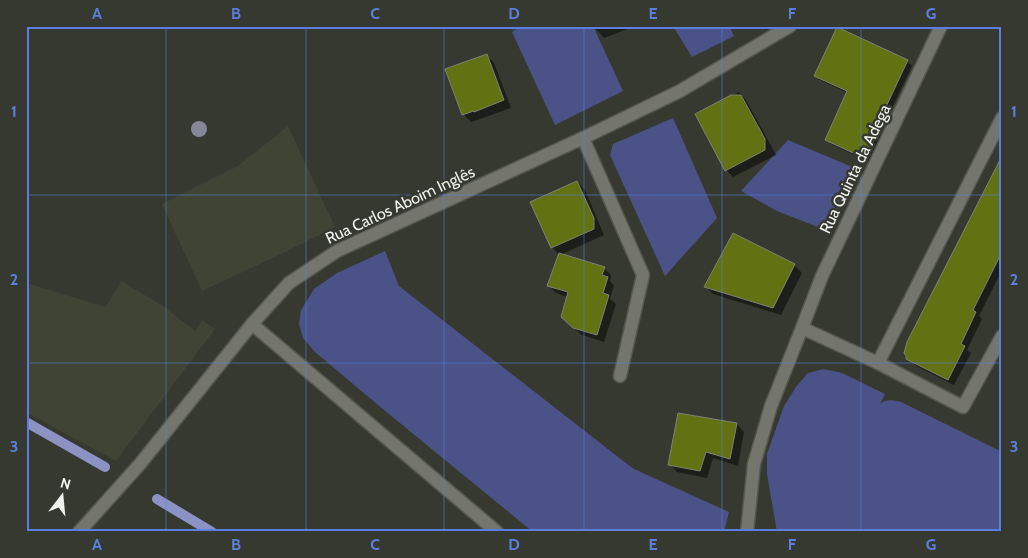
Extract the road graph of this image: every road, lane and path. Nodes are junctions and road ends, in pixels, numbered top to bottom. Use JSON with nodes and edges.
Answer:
{"nodes":[{"id":1,"x":790,"y":26,"type":"edge"},
{"id":2,"x":941,"y":26,"type":"edge"},
{"id":3,"x":1002,"y":118,"type":"edge"},
{"id":4,"x":582,"y":138,"type":"junction"},
{"id":5,"x":252,"y":324,"type":"junction"},
{"id":6,"x":802,"y":328,"type":"junction"},
{"id":7,"x":1002,"y":336,"type":"edge"},
{"id":8,"x":878,"y":363,"type":"junction"},
{"id":9,"x":620,"y":376,"type":"dead end"},
{"id":10,"x":79,"y":532,"type":"edge"},
{"id":11,"x":498,"y":532,"type":"edge"},
{"id":12,"x":747,"y":532,"type":"edge"}],
"edges":[{"from":1,"to":4,"type":"street","name":"Rua Carlos Aboim Inglês"},
{"from":2,"to":6,"type":"street","name":"Rua Quinta da Adega"},
{"from":3,"to":8,"type":"street"},
{"from":4,"to":5,"type":"street","name":"Rua Carlos Aboim Inglês"},
{"from":4,"to":9,"type":"street"},
{"from":5,"to":10,"type":"street","name":"Rua Carlos Aboim Inglês"},
{"from":5,"to":11,"type":"street"},
{"from":6,"to":8,"type":"street"},
{"from":6,"to":12,"type":"street","name":"Rua Quinta da Adega"},
{"from":7,"to":8,"type":"street"}]}
